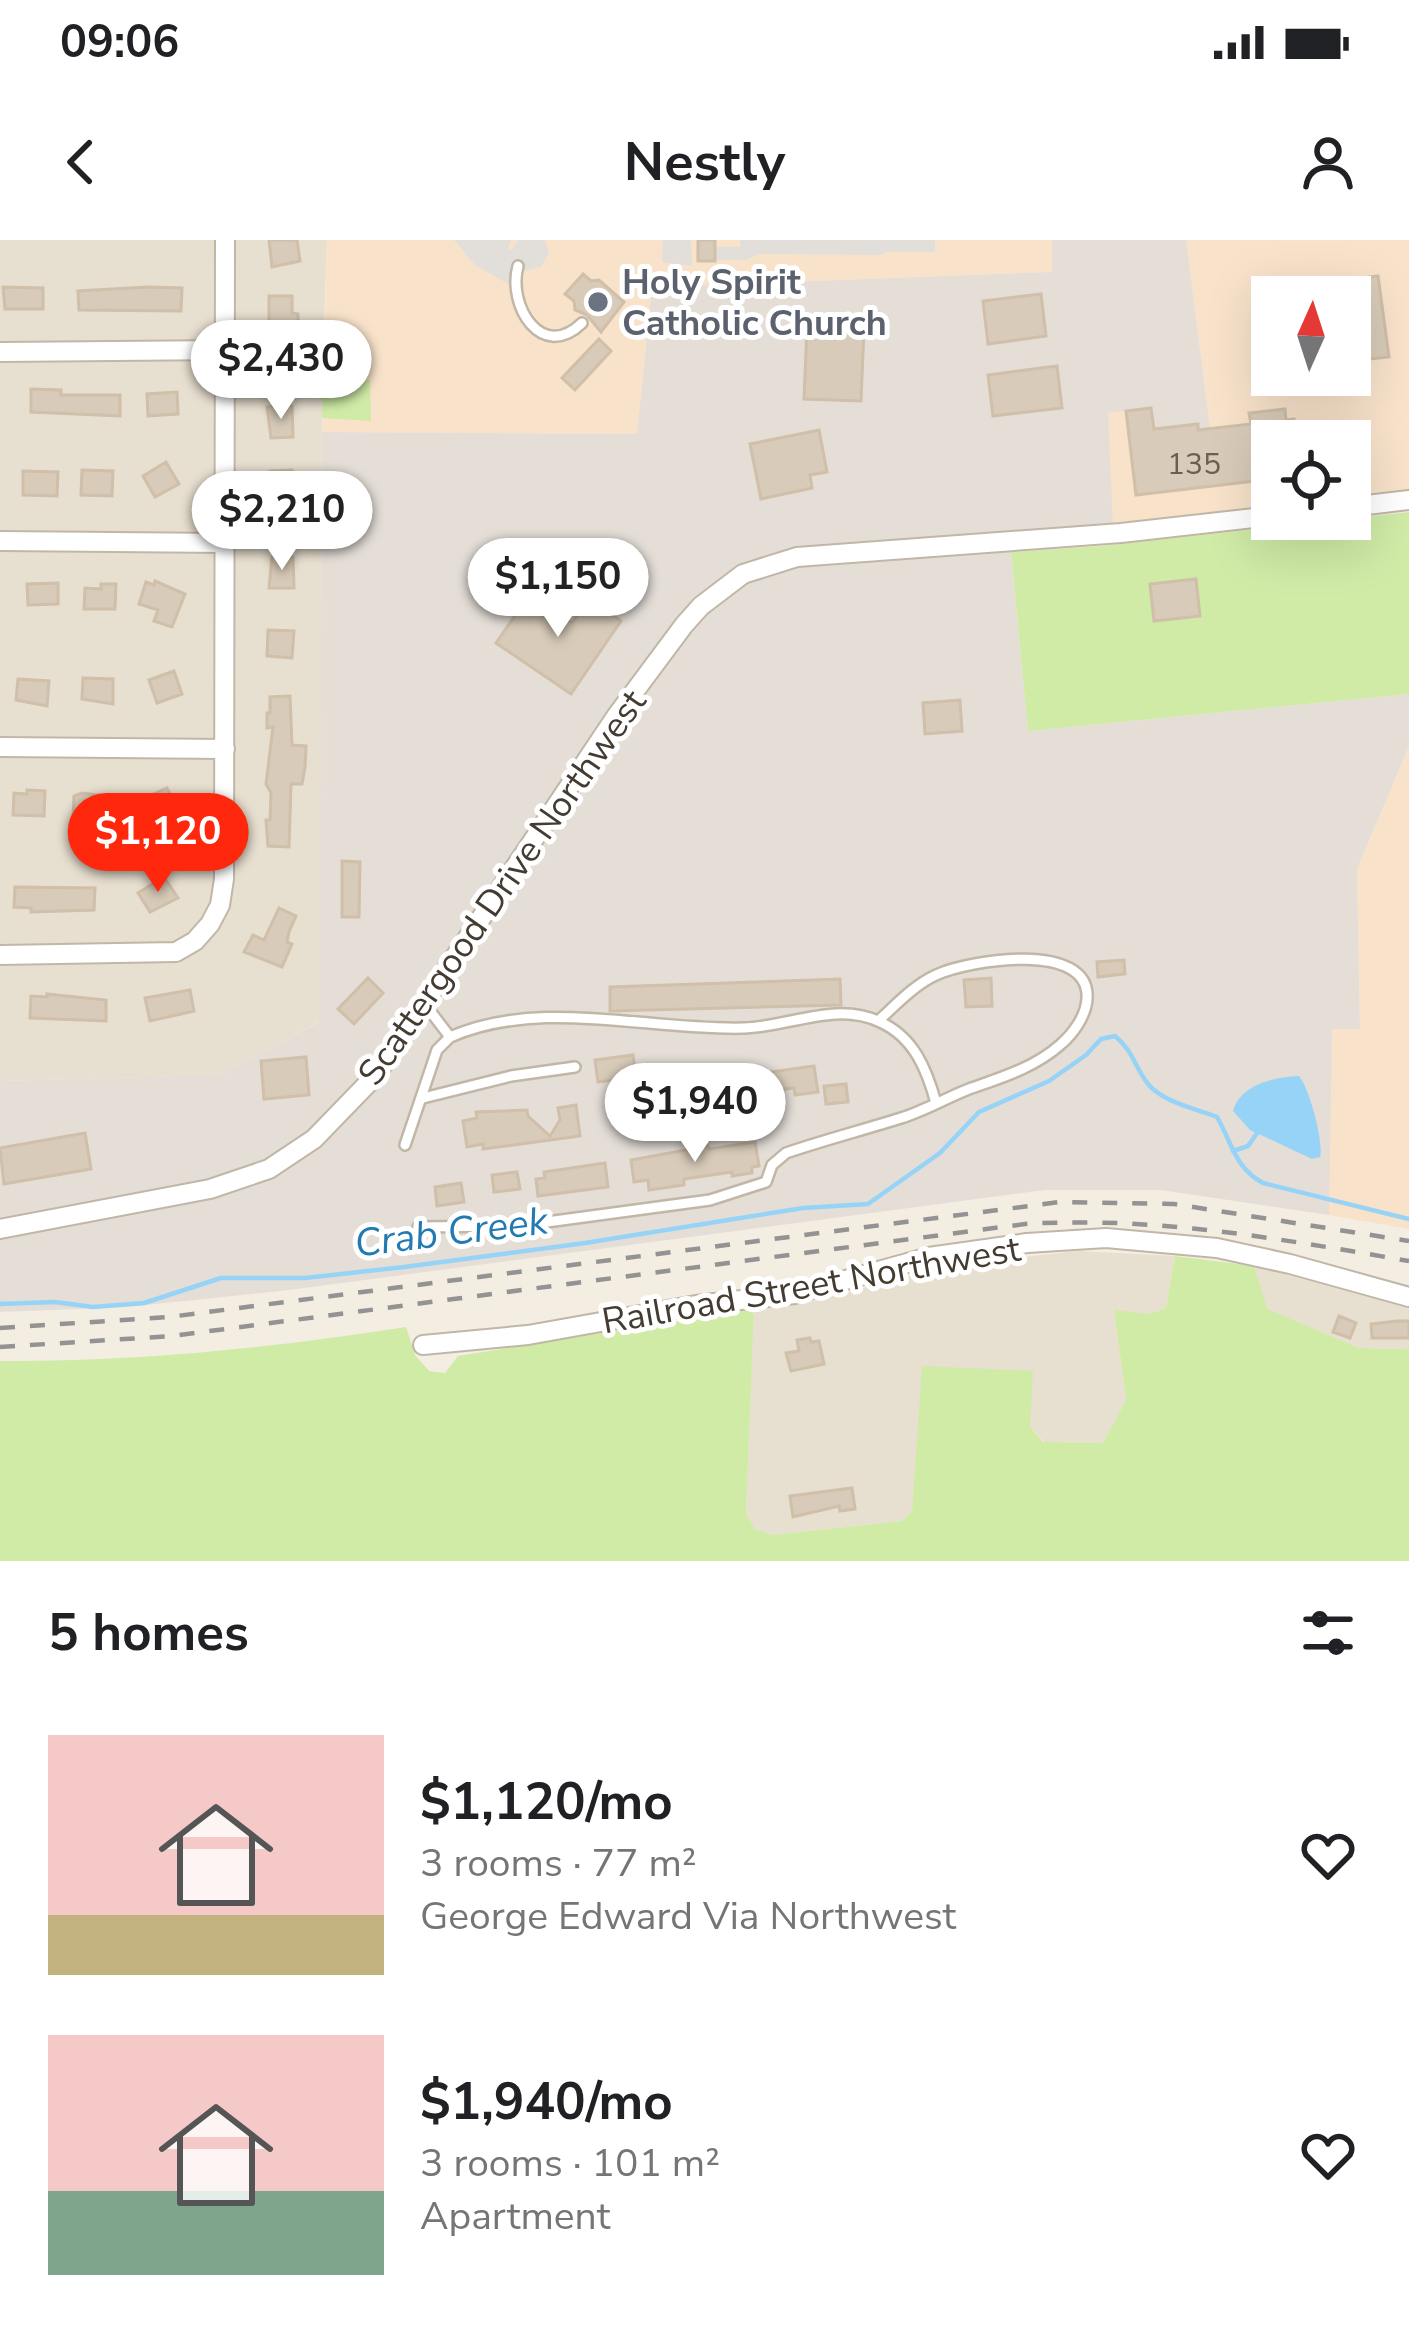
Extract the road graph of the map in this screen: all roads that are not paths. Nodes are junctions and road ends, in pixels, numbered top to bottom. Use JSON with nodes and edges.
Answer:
{"nodes":[{"id":1,"x":225,"y":240,"type":"edge"},
{"id":2,"x":518,"y":266,"type":"dead end"},
{"id":3,"x":582,"y":322,"type":"dead end"},
{"id":4,"x":227,"y":350,"type":"junction"},
{"id":5,"x":0,"y":352,"type":"edge"},
{"id":6,"x":1409,"y":500,"type":"edge"},
{"id":7,"x":1371,"y":505,"type":"edge"},
{"id":8,"x":1251,"y":518,"type":"edge"},
{"id":9,"x":0,"y":541,"type":"edge"},
{"id":10,"x":226,"y":543,"type":"junction"},
{"id":11,"x":0,"y":747,"type":"edge"},
{"id":12,"x":225,"y":748,"type":"junction"},
{"id":13,"x":0,"y":955,"type":"edge"},
{"id":14,"x":424,"y":1003,"type":"junction"},
{"id":15,"x":878,"y":1021,"type":"junction"},
{"id":16,"x":450,"y":1037,"type":"junction"},
{"id":17,"x":575,"y":1067,"type":"dead end"},
{"id":18,"x":423,"y":1099,"type":"junction"},
{"id":19,"x":936,"y":1103,"type":"junction"},
{"id":20,"x":405,"y":1145,"type":"dead end"},
{"id":21,"x":418,"y":1227,"type":"dead end"},
{"id":22,"x":0,"y":1228,"type":"edge"},
{"id":23,"x":1409,"y":1297,"type":"edge"},
{"id":24,"x":423,"y":1345,"type":"dead end"}],
"edges":[{"from":1,"to":4,"type":"street"},
{"from":2,"to":3,"type":"lane"},
{"from":4,"to":5,"type":"street"},
{"from":4,"to":10,"type":"street"},
{"from":6,"to":7,"type":"street"},
{"from":8,"to":14,"type":"street","name":"Scattergood Drive Northwest"},
{"from":9,"to":10,"type":"street"},
{"from":10,"to":12,"type":"street"},
{"from":11,"to":12,"type":"street"},
{"from":12,"to":13,"type":"street"},
{"from":14,"to":16,"type":"lane"},
{"from":14,"to":22,"type":"street","name":"Scattergood Drive Northwest"},
{"from":15,"to":16,"type":"lane"},
{"from":15,"to":19,"type":"lane"},
{"from":15,"to":19,"type":"lane"},
{"from":16,"to":18,"type":"lane"},
{"from":17,"to":18,"type":"lane"},
{"from":18,"to":20,"type":"lane"},
{"from":19,"to":21,"type":"lane"},
{"from":23,"to":24,"type":"street","name":"Railroad Street Northwest"}]}
